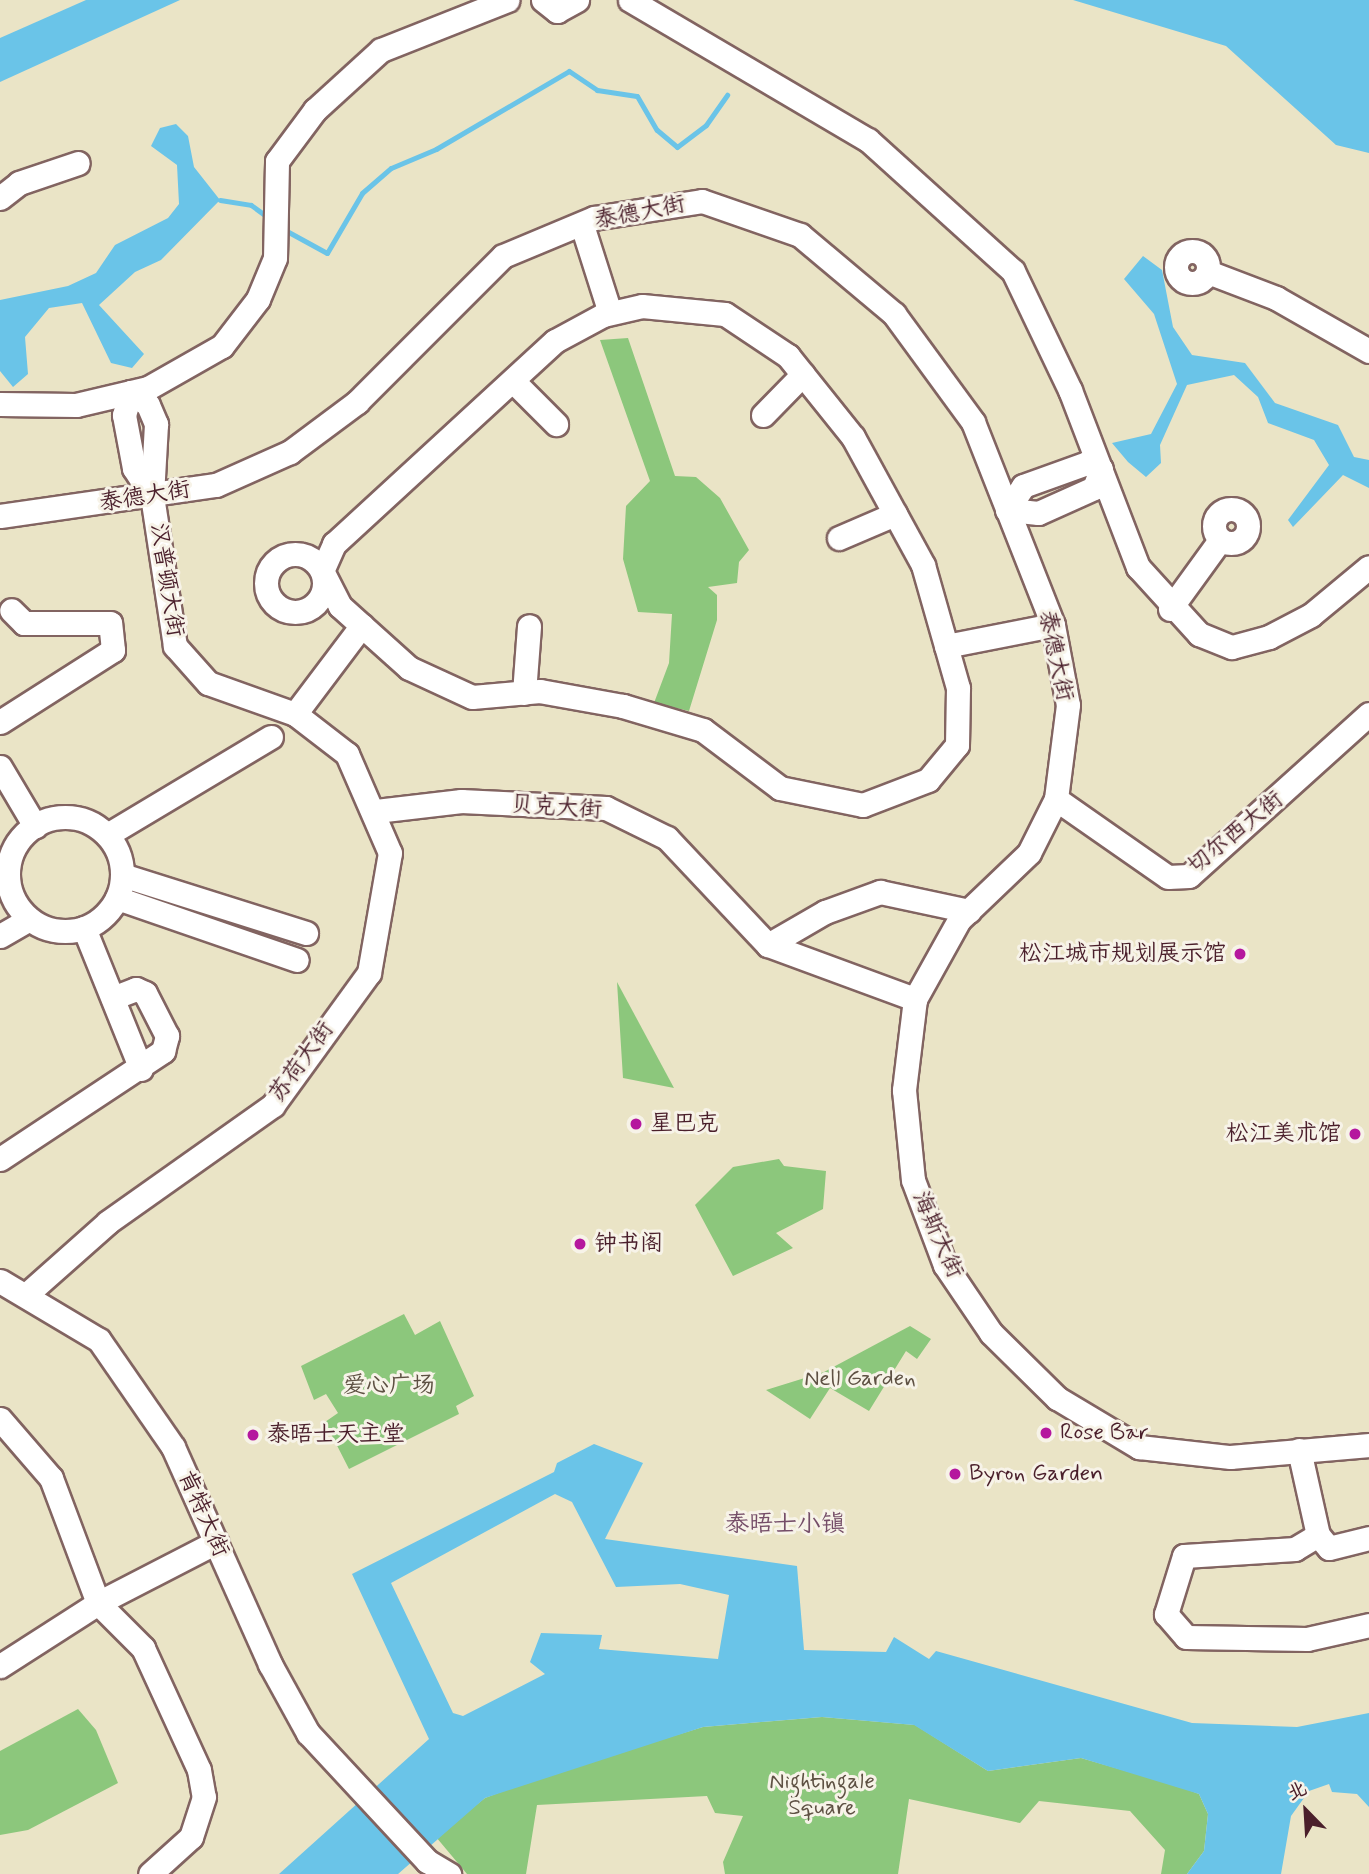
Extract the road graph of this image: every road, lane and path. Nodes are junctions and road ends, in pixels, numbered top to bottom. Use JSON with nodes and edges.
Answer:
{"nodes":[{"id":1,"x":507,"y":0,"type":"edge"},
{"id":2,"x":543,"y":0,"type":"edge"},
{"id":3,"x":577,"y":0,"type":"edge"},
{"id":4,"x":630,"y":0,"type":"edge"},
{"id":5,"x":78,"y":163,"type":"dead end"},
{"id":6,"x":0,"y":198,"type":"edge"},
{"id":7,"x":582,"y":225,"type":"junction"},
{"id":8,"x":1208,"y":272,"type":"dead end"},
{"id":9,"x":610,"y":313,"type":"junction"},
{"id":10,"x":1369,"y":351,"type":"edge"},
{"id":11,"x":803,"y":374,"type":"junction"},
{"id":12,"x":513,"y":381,"type":"junction"},
{"id":13,"x":131,"y":392,"type":"junction"},
{"id":14,"x":0,"y":404,"type":"edge"},
{"id":15,"x":762,"y":415,"type":"dead end"},
{"id":16,"x":556,"y":424,"type":"dead end"},
{"id":17,"x":1101,"y":468,"type":"junction"},
{"id":18,"x":152,"y":496,"type":"junction"},
{"id":19,"x":1007,"y":510,"type":"junction"},
{"id":20,"x":895,"y":514,"type":"junction"},
{"id":21,"x":0,"y":516,"type":"edge"},
{"id":22,"x":839,"y":538,"type":"dead end"},
{"id":23,"x":1220,"y":540,"type":"dead end"},
{"id":24,"x":1369,"y":567,"type":"edge"},
{"id":25,"x":1170,"y":609,"type":"junction"},
{"id":26,"x":11,"y":610,"type":"dead end"},
{"id":27,"x":362,"y":625,"type":"junction"},
{"id":28,"x":1053,"y":625,"type":"junction"},
{"id":29,"x":529,"y":626,"type":"dead end"},
{"id":30,"x":946,"y":646,"type":"junction"},
{"id":31,"x":524,"y":693,"type":"junction"},
{"id":32,"x":295,"y":714,"type":"junction"},
{"id":33,"x":1369,"y":714,"type":"edge"},
{"id":34,"x":0,"y":722,"type":"edge"},
{"id":35,"x":271,"y":737,"type":"dead end"},
{"id":36,"x":0,"y":766,"type":"edge"},
{"id":37,"x":1056,"y":799,"type":"junction"},
{"id":38,"x":376,"y":811,"type":"junction"},
{"id":39,"x":35,"y":826,"type":"junction"},
{"id":40,"x":107,"y":835,"type":"junction"},
{"id":41,"x":122,"y":875,"type":"junction"},
{"id":42,"x":4,"y":888,"type":"edge"},
{"id":43,"x":117,"y":898,"type":"junction"},
{"id":44,"x":969,"y":911,"type":"junction"},
{"id":45,"x":29,"y":919,"type":"junction"},
{"id":46,"x":85,"y":928,"type":"junction"},
{"id":47,"x":306,"y":933,"type":"dead end"},
{"id":48,"x":0,"y":936,"type":"edge"},
{"id":49,"x":768,"y":945,"type":"junction"},
{"id":50,"x":297,"y":960,"type":"dead end"},
{"id":51,"x":113,"y":998,"type":"junction"},
{"id":52,"x":915,"y":999,"type":"junction"},
{"id":53,"x":141,"y":1069,"type":"junction"},
{"id":54,"x":0,"y":1159,"type":"edge"},
{"id":55,"x":0,"y":1281,"type":"edge"},
{"id":56,"x":27,"y":1294,"type":"junction"},
{"id":57,"x":0,"y":1419,"type":"edge"},
{"id":58,"x":1369,"y":1445,"type":"edge"},
{"id":59,"x":1299,"y":1450,"type":"junction"},
{"id":60,"x":1318,"y":1535,"type":"junction"},
{"id":61,"x":1369,"y":1538,"type":"edge"},
{"id":62,"x":216,"y":1542,"type":"junction"},
{"id":63,"x":98,"y":1603,"type":"junction"},
{"id":64,"x":1369,"y":1625,"type":"edge"},
{"id":65,"x":0,"y":1666,"type":"edge"},
{"id":66,"x":150,"y":1874,"type":"edge"},
{"id":67,"x":449,"y":1874,"type":"edge"}],
"edges":[{"from":1,"to":13,"type":"street"},
{"from":2,"to":3,"type":"street"},
{"from":4,"to":17,"type":"street"},
{"from":5,"to":6,"type":"street"},
{"from":7,"to":9,"type":"street"},
{"from":7,"to":18,"type":"street","name":"泰德大街"},
{"from":7,"to":19,"type":"street","name":"泰德大街"},
{"from":8,"to":10,"type":"street"},
{"from":9,"to":11,"type":"street"},
{"from":9,"to":12,"type":"street"},
{"from":11,"to":15,"type":"street"},
{"from":11,"to":20,"type":"street"},
{"from":12,"to":16,"type":"street"},
{"from":12,"to":27,"type":"street"},
{"from":13,"to":14,"type":"street"},
{"from":13,"to":18,"type":"street","name":"汉普顿大街"},
{"from":17,"to":19,"type":"street"},
{"from":17,"to":25,"type":"street"},
{"from":18,"to":21,"type":"street","name":"泰德大街"},
{"from":18,"to":32,"type":"street","name":"汉普顿大街"},
{"from":19,"to":28,"type":"street","name":"泰德大街"},
{"from":20,"to":22,"type":"street"},
{"from":20,"to":30,"type":"street"},
{"from":23,"to":25,"type":"street"},
{"from":24,"to":25,"type":"street"},
{"from":26,"to":34,"type":"street"},
{"from":27,"to":31,"type":"street"},
{"from":27,"to":32,"type":"street"},
{"from":28,"to":30,"type":"street"},
{"from":28,"to":37,"type":"street","name":"泰德大街"},
{"from":29,"to":31,"type":"street"},
{"from":30,"to":31,"type":"street"},
{"from":32,"to":38,"type":"street","name":"汉普顿大街"},
{"from":33,"to":37,"type":"street","name":"切尔西大街"},
{"from":35,"to":40,"type":"street"},
{"from":36,"to":39,"type":"street"},
{"from":37,"to":44,"type":"street","name":"海斯大街"},
{"from":38,"to":49,"type":"street","name":"贝克大街"},
{"from":38,"to":56,"type":"street","name":"苏荷大街"},
{"from":39,"to":40,"type":"street"},
{"from":39,"to":42,"type":"street"},
{"from":40,"to":41,"type":"street"},
{"from":41,"to":43,"type":"street"},
{"from":41,"to":47,"type":"street"},
{"from":42,"to":45,"type":"street"},
{"from":43,"to":46,"type":"street"},
{"from":43,"to":50,"type":"street"},
{"from":44,"to":49,"type":"street"},
{"from":44,"to":52,"type":"street","name":"海斯大街"},
{"from":45,"to":46,"type":"street"},
{"from":45,"to":48,"type":"street"},
{"from":46,"to":51,"type":"street"},
{"from":49,"to":52,"type":"street","name":"贝克大街"},
{"from":51,"to":53,"type":"street"},
{"from":51,"to":53,"type":"street"},
{"from":52,"to":59,"type":"street","name":"海斯大街"},
{"from":53,"to":54,"type":"street"},
{"from":55,"to":56,"type":"street","name":"肯特大街"},
{"from":56,"to":62,"type":"street","name":"肯特大街"},
{"from":57,"to":63,"type":"street"},
{"from":58,"to":59,"type":"street","name":"海斯大街"},
{"from":59,"to":60,"type":"street"},
{"from":60,"to":61,"type":"street"},
{"from":60,"to":64,"type":"street"},
{"from":62,"to":63,"type":"street"},
{"from":62,"to":67,"type":"street","name":"肯特大街"},
{"from":63,"to":65,"type":"street"},
{"from":63,"to":66,"type":"street"}]}
